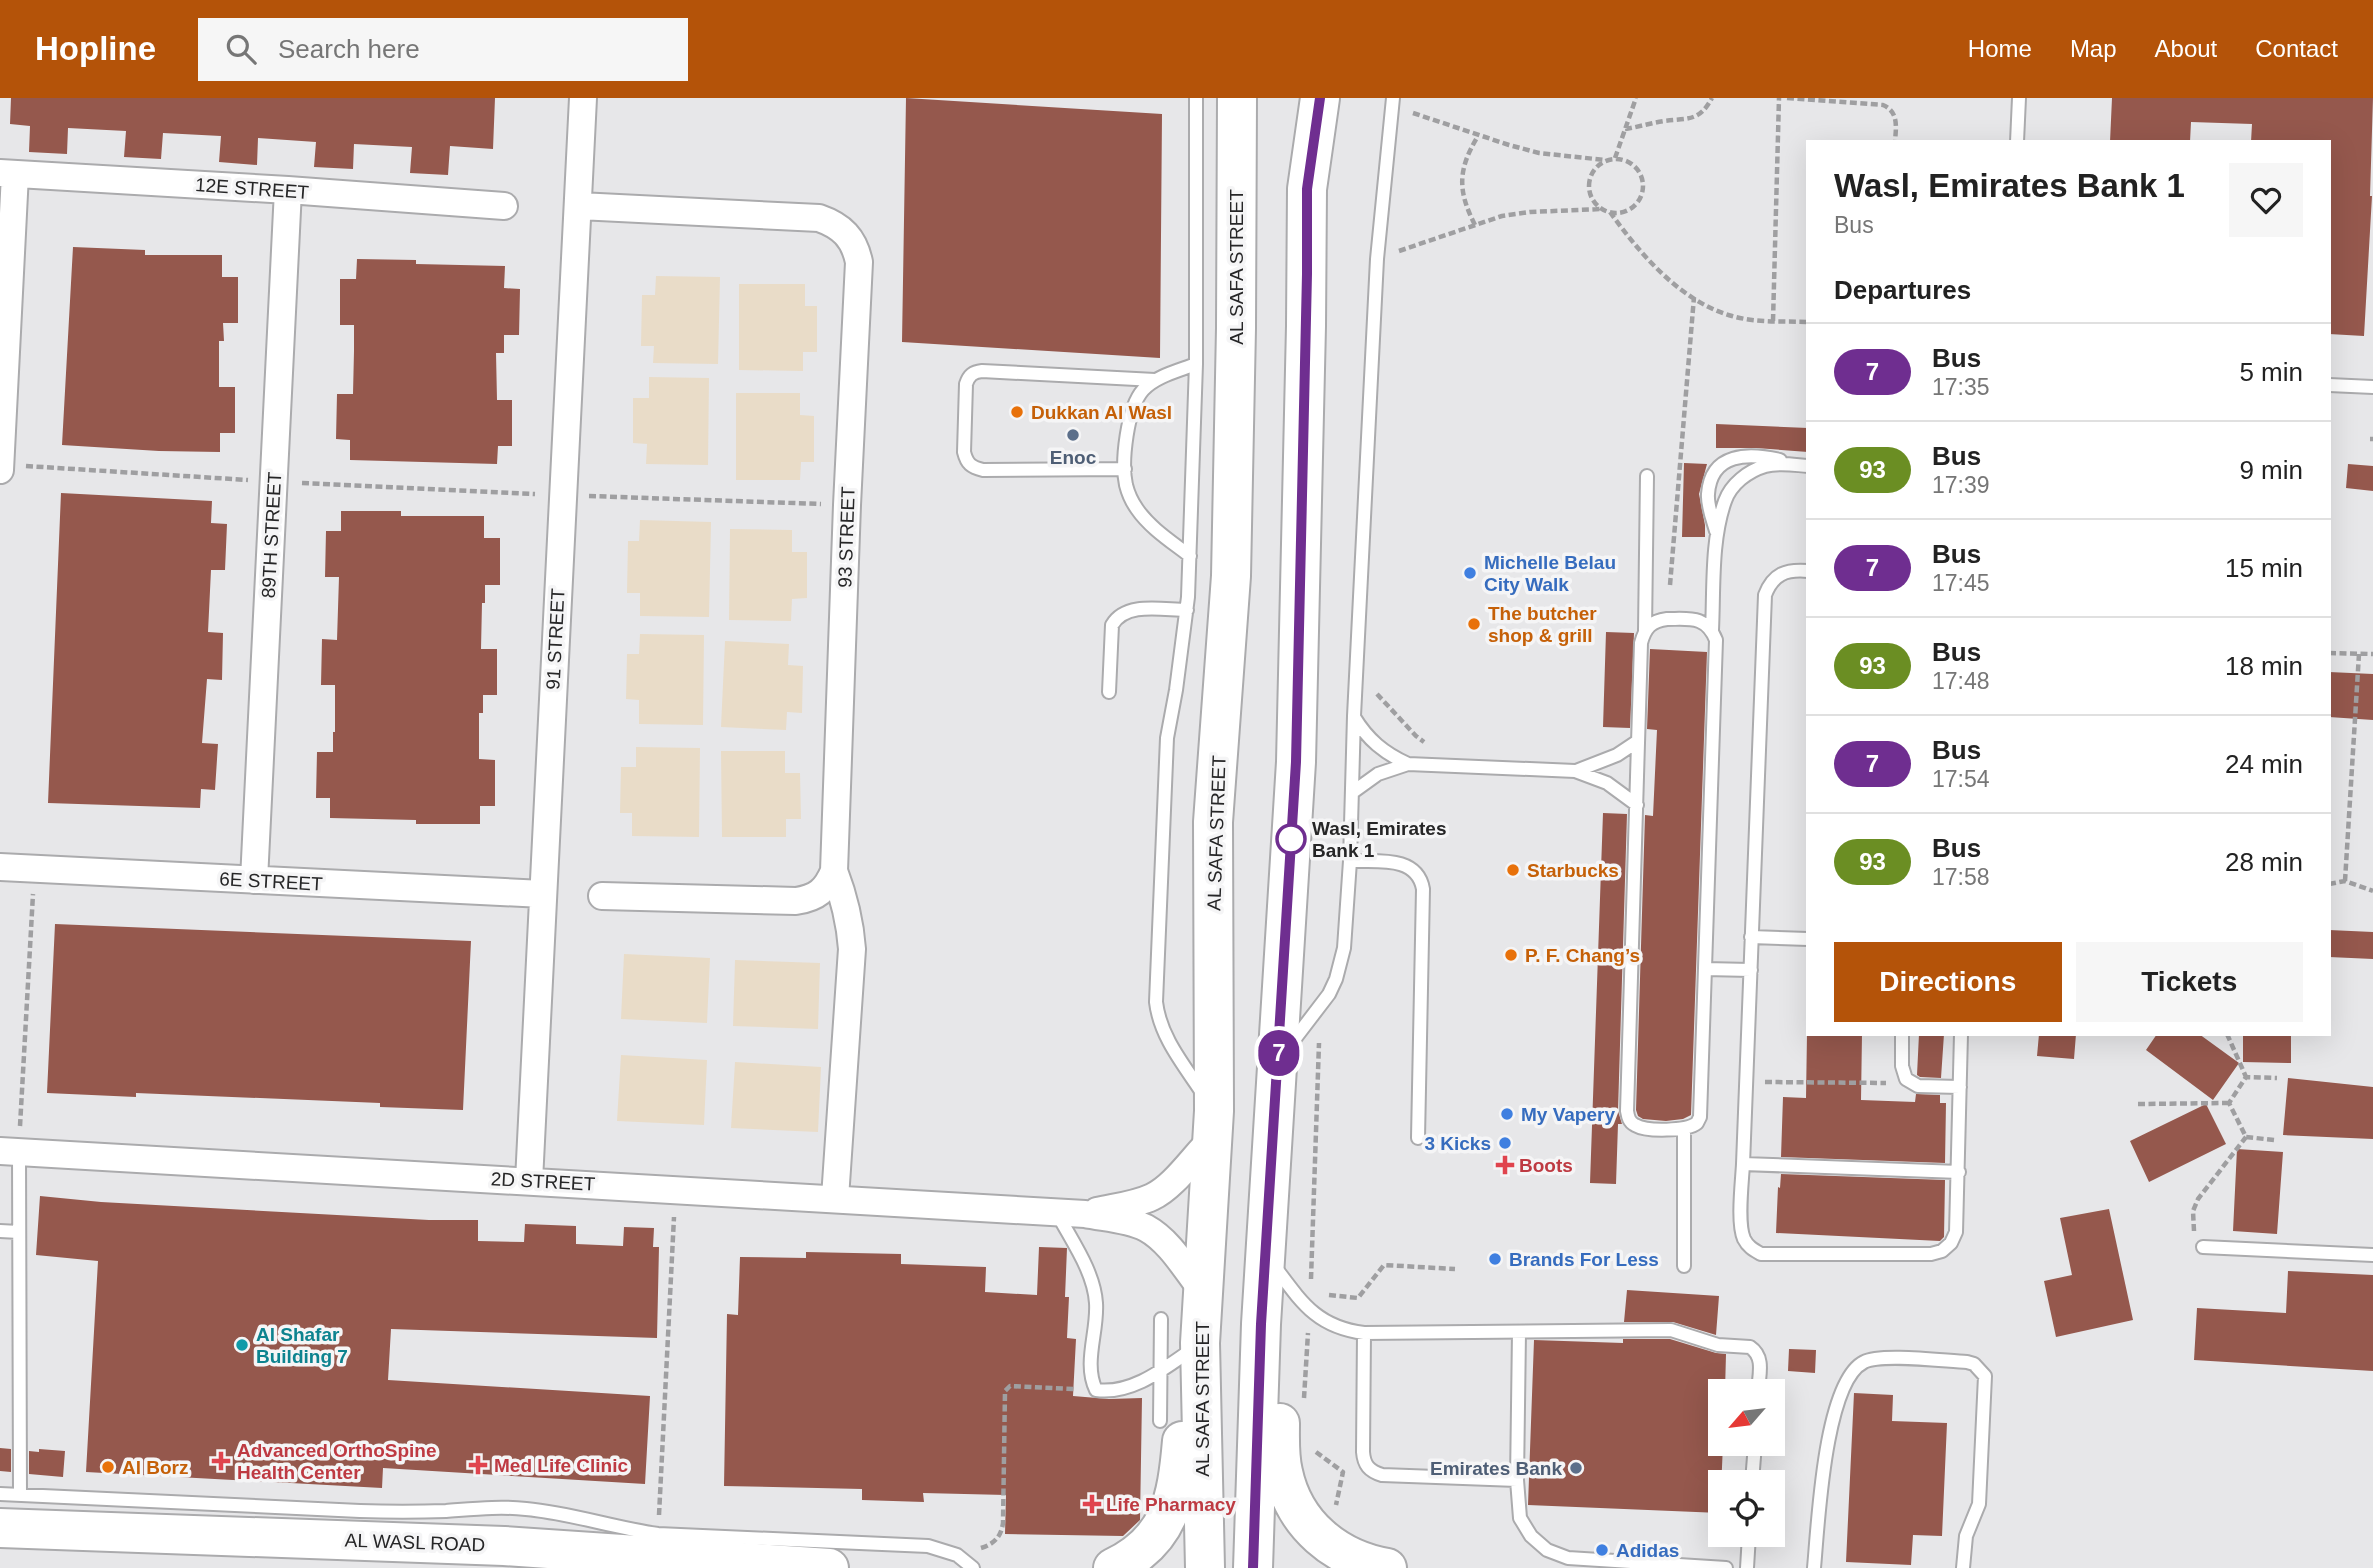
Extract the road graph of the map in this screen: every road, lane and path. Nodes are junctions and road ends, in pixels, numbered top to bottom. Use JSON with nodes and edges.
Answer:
{"nodes":[{"id":1,"x":583,"y":98,"type":"edge"},
{"id":2,"x":1196,"y":98,"type":"edge"},
{"id":3,"x":1237,"y":98,"type":"edge"},
{"id":4,"x":1299,"y":98,"type":"edge"},
{"id":5,"x":1320,"y":98,"type":"edge"},
{"id":6,"x":1636,"y":98,"type":"edge"},
{"id":7,"x":1712,"y":98,"type":"edge"},
{"id":8,"x":1779,"y":98,"type":"edge"},
{"id":9,"x":1787,"y":98,"type":"edge"},
{"id":10,"x":2019,"y":98,"type":"edge"},
{"id":11,"x":1393,"y":102,"type":"edge"},
{"id":12,"x":1625,"y":129,"type":"junction"},
{"id":13,"x":1478,"y":136,"type":"junction"},
{"id":14,"x":1895,"y":140,"type":"edge"},
{"id":15,"x":2017,"y":140,"type":"edge"},
{"id":16,"x":1615,"y":158,"type":"junction"},
{"id":17,"x":1605,"y":160,"type":"junction"},
{"id":18,"x":8,"y":173,"type":"edge"},
{"id":19,"x":1307,"y":189,"type":"junction"},
{"id":20,"x":288,"y":190,"type":"junction"},
{"id":21,"x":504,"y":206,"type":"dead end"},
{"id":22,"x":579,"y":206,"type":"junction"},
{"id":23,"x":1602,"y":209,"type":"junction"},
{"id":24,"x":1610,"y":212,"type":"junction"},
{"id":25,"x":1475,"y":225,"type":"junction"},
{"id":26,"x":1377,"y":259,"type":"junction"},
{"id":27,"x":1694,"y":297,"type":"junction"},
{"id":28,"x":1773,"y":321,"type":"junction"},
{"id":29,"x":1806,"y":322,"type":"edge"},
{"id":30,"x":1196,"y":364,"type":"junction"},
{"id":31,"x":1155,"y":380,"type":"junction"},
{"id":32,"x":2331,"y":385,"type":"edge"},
{"id":33,"x":2373,"y":387,"type":"edge"},
{"id":34,"x":0,"y":466,"type":"edge"},
{"id":35,"x":1806,"y":466,"type":"edge"},
{"id":36,"x":1125,"y":469,"type":"junction"},
{"id":37,"x":1647,"y":475,"type":"dead end"},
{"id":38,"x":274,"y":481,"type":"junction"},
{"id":39,"x":562,"y":495,"type":"junction"},
{"id":40,"x":847,"y":505,"type":"junction"},
{"id":41,"x":1717,"y":535,"type":"junction"},
{"id":42,"x":1190,"y":556,"type":"junction"},
{"id":43,"x":1806,"y":570,"type":"edge"},
{"id":44,"x":1187,"y":610,"type":"junction"},
{"id":45,"x":1667,"y":620,"type":"junction"},
{"id":46,"x":1712,"y":630,"type":"junction"},
{"id":47,"x":1644,"y":631,"type":"junction"},
{"id":48,"x":2331,"y":653,"type":"edge"},
{"id":49,"x":2359,"y":654,"type":"junction"},
{"id":50,"x":2373,"y":654,"type":"edge"},
{"id":51,"x":1355,"y":691,"type":"junction"},
{"id":52,"x":1109,"y":692,"type":"dead end"},
{"id":53,"x":1354,"y":716,"type":"junction"},
{"id":54,"x":1638,"y":741,"type":"junction"},
{"id":55,"x":1431,"y":744,"type":"dead end"},
{"id":56,"x":1408,"y":764,"type":"junction"},
{"id":57,"x":1575,"y":771,"type":"junction"},
{"id":58,"x":1353,"y":792,"type":"junction"},
{"id":59,"x":1637,"y":805,"type":"junction"},
{"id":60,"x":1350,"y":860,"type":"junction"},
{"id":61,"x":0,"y":867,"type":"edge"},
{"id":62,"x":34,"y":869,"type":"junction"},
{"id":63,"x":834,"y":871,"type":"junction"},
{"id":64,"x":254,"y":880,"type":"junction"},
{"id":65,"x":2345,"y":880,"type":"junction"},
{"id":66,"x":2331,"y":884,"type":"edge"},
{"id":67,"x":2373,"y":891,"type":"edge"},
{"id":68,"x":543,"y":894,"type":"junction"},
{"id":69,"x":602,"y":896,"type":"dead end"},
{"id":70,"x":1751,"y":937,"type":"junction"},
{"id":71,"x":1806,"y":939,"type":"edge"},
{"id":72,"x":1705,"y":969,"type":"junction"},
{"id":73,"x":1751,"y":970,"type":"junction"},
{"id":74,"x":1902,"y":1036,"type":"edge"},
{"id":75,"x":1961,"y":1036,"type":"edge"},
{"id":76,"x":2228,"y":1036,"type":"edge"},
{"id":77,"x":1278,"y":1058,"type":"junction"},
{"id":78,"x":2246,"y":1077,"type":"junction"},
{"id":79,"x":2277,"y":1078,"type":"dead end"},
{"id":80,"x":1747,"y":1082,"type":"junction"},
{"id":81,"x":1911,"y":1084,"type":"junction"},
{"id":82,"x":1960,"y":1087,"type":"junction"},
{"id":83,"x":2228,"y":1103,"type":"junction"},
{"id":84,"x":2138,"y":1104,"type":"dead end"},
{"id":85,"x":1213,"y":1125,"type":"junction"},
{"id":86,"x":1684,"y":1130,"type":"junction"},
{"id":87,"x":2246,"y":1137,"type":"junction"},
{"id":88,"x":1418,"y":1138,"type":"dead end"},
{"id":89,"x":2274,"y":1140,"type":"dead end"},
{"id":90,"x":10,"y":1151,"type":"edge"},
{"id":91,"x":1743,"y":1164,"type":"junction"},
{"id":92,"x":1959,"y":1172,"type":"junction"},
{"id":93,"x":528,"y":1181,"type":"junction"},
{"id":94,"x":676,"y":1189,"type":"junction"},
{"id":95,"x":835,"y":1198,"type":"junction"},
{"id":96,"x":1057,"y":1212,"type":"junction"},
{"id":97,"x":1086,"y":1214,"type":"junction"},
{"id":98,"x":0,"y":1231,"type":"edge"},
{"id":99,"x":19,"y":1232,"type":"junction"},
{"id":100,"x":2203,"y":1247,"type":"joint"},
{"id":101,"x":1265,"y":1254,"type":"junction"},
{"id":102,"x":2373,"y":1255,"type":"edge"},
{"id":103,"x":1684,"y":1266,"type":"dead end"},
{"id":104,"x":1455,"y":1269,"type":"dead end"},
{"id":105,"x":1202,"y":1290,"type":"junction"},
{"id":106,"x":1322,"y":1295,"type":"dead end"},
{"id":107,"x":1161,"y":1319,"type":"dead end"},
{"id":108,"x":1261,"y":1324,"type":"junction"},
{"id":109,"x":1520,"y":1332,"type":"junction"},
{"id":110,"x":1364,"y":1333,"type":"junction"},
{"id":111,"x":1200,"y":1343,"type":"junction"},
{"id":112,"x":1161,"y":1371,"type":"junction"},
{"id":113,"x":1758,"y":1379,"type":"edge"},
{"id":114,"x":1096,"y":1390,"type":"junction"},
{"id":115,"x":1160,"y":1421,"type":"dead end"},
{"id":116,"x":1517,"y":1480,"type":"junction"},
{"id":117,"x":0,"y":1494,"type":"edge"},
{"id":118,"x":20,"y":1495,"type":"junction"},
{"id":119,"x":0,"y":1528,"type":"edge"},
{"id":120,"x":58,"y":1531,"type":"junction"},
{"id":121,"x":658,"y":1534,"type":"junction"},
{"id":122,"x":0,"y":1536,"type":"edge"},
{"id":123,"x":1748,"y":1547,"type":"edge"},
{"id":124,"x":957,"y":1555,"type":"junction"},
{"id":125,"x":829,"y":1568,"type":"edge"},
{"id":126,"x":973,"y":1568,"type":"edge"},
{"id":127,"x":1113,"y":1568,"type":"edge"},
{"id":128,"x":1205,"y":1568,"type":"edge"},
{"id":129,"x":1253,"y":1568,"type":"edge"},
{"id":130,"x":1387,"y":1568,"type":"edge"},
{"id":131,"x":1726,"y":1568,"type":"edge"},
{"id":132,"x":1746,"y":1568,"type":"edge"},
{"id":133,"x":1814,"y":1568,"type":"edge"},
{"id":134,"x":1963,"y":1568,"type":"edge"}],
"edges":[{"from":1,"to":22,"type":"street","name":"91 STREET"},
{"from":2,"to":30,"type":"lane"},
{"from":3,"to":85,"type":"main road","name":"AL SAFA STREET"},
{"from":4,"to":19,"type":"main road"},
{"from":5,"to":19,"type":"main road"},
{"from":6,"to":12,"type":"path"},
{"from":7,"to":12,"type":"path"},
{"from":8,"to":28,"type":"path"},
{"from":9,"to":14,"type":"path"},
{"from":10,"to":15,"type":"lane"},
{"from":11,"to":13,"type":"path"},
{"from":11,"to":26,"type":"lane"},
{"from":12,"to":16,"type":"path"},
{"from":13,"to":17,"type":"path"},
{"from":13,"to":25,"type":"path"},
{"from":16,"to":17,"type":"path"},
{"from":16,"to":24,"type":"path"},
{"from":17,"to":23,"type":"path"},
{"from":18,"to":20,"type":"street","name":"12E STREET"},
{"from":18,"to":34,"type":"street"},
{"from":19,"to":77,"type":"main road"},
{"from":20,"to":21,"type":"street","name":"12E STREET"},
{"from":20,"to":38,"type":"street","name":"89TH STREET"},
{"from":22,"to":39,"type":"street","name":"91 STREET"},
{"from":22,"to":40,"type":"street","name":"93 STREET"},
{"from":23,"to":24,"type":"path"},
{"from":23,"to":25,"type":"path"},
{"from":24,"to":27,"type":"path"},
{"from":25,"to":26,"type":"path"},
{"from":26,"to":51,"type":"lane"},
{"from":27,"to":28,"type":"path"},
{"from":27,"to":45,"type":"path"},
{"from":28,"to":29,"type":"path"},
{"from":30,"to":31,"type":"lane"},
{"from":30,"to":42,"type":"lane"},
{"from":31,"to":36,"type":"lane"},
{"from":31,"to":36,"type":"lane"},
{"from":32,"to":33,"type":"lane"},
{"from":34,"to":38,"type":"path"},
{"from":35,"to":41,"type":"lane"},
{"from":35,"to":41,"type":"lane"},
{"from":36,"to":42,"type":"lane"},
{"from":37,"to":47,"type":"lane"},
{"from":38,"to":39,"type":"path"},
{"from":38,"to":64,"type":"street","name":"89TH STREET"},
{"from":39,"to":40,"type":"path"},
{"from":39,"to":68,"type":"street","name":"91 STREET"},
{"from":40,"to":63,"type":"street","name":"93 STREET"},
{"from":41,"to":46,"type":"lane"},
{"from":42,"to":44,"type":"lane"},
{"from":43,"to":70,"type":"lane"},
{"from":44,"to":52,"type":"lane"},
{"from":44,"to":85,"type":"lane"},
{"from":45,"to":46,"type":"lane"},
{"from":45,"to":47,"type":"lane"},
{"from":46,"to":72,"type":"lane"},
{"from":47,"to":54,"type":"lane"},
{"from":48,"to":49,"type":"path"},
{"from":49,"to":50,"type":"path"},
{"from":49,"to":65,"type":"path"},
{"from":51,"to":53,"type":"lane"},
{"from":51,"to":55,"type":"path"},
{"from":53,"to":56,"type":"lane"},
{"from":53,"to":58,"type":"lane"},
{"from":54,"to":57,"type":"lane"},
{"from":54,"to":59,"type":"lane"},
{"from":56,"to":57,"type":"lane"},
{"from":56,"to":58,"type":"lane"},
{"from":57,"to":59,"type":"lane"},
{"from":58,"to":60,"type":"lane"},
{"from":59,"to":86,"type":"lane"},
{"from":60,"to":77,"type":"lane"},
{"from":60,"to":88,"type":"lane"},
{"from":61,"to":62,"type":"street","name":"6E STREET"},
{"from":62,"to":64,"type":"street","name":"6E STREET"},
{"from":62,"to":90,"type":"path"},
{"from":63,"to":69,"type":"street"},
{"from":63,"to":95,"type":"street"},
{"from":64,"to":68,"type":"street","name":"6E STREET"},
{"from":65,"to":66,"type":"path"},
{"from":65,"to":67,"type":"path"},
{"from":68,"to":93,"type":"street","name":"91 STREET"},
{"from":70,"to":71,"type":"lane"},
{"from":70,"to":73,"type":"lane"},
{"from":72,"to":73,"type":"lane"},
{"from":72,"to":86,"type":"lane"},
{"from":73,"to":80,"type":"lane"},
{"from":74,"to":81,"type":"lane"},
{"from":75,"to":82,"type":"lane"},
{"from":76,"to":78,"type":"path"},
{"from":77,"to":101,"type":"main road"},
{"from":78,"to":79,"type":"path"},
{"from":78,"to":83,"type":"path"},
{"from":80,"to":81,"type":"path"},
{"from":80,"to":91,"type":"lane"},
{"from":81,"to":82,"type":"lane"},
{"from":82,"to":92,"type":"lane"},
{"from":83,"to":84,"type":"path"},
{"from":83,"to":87,"type":"path"},
{"from":85,"to":97,"type":"street","name":"2D STREET"},
{"from":85,"to":105,"type":"main road","name":"AL SAFA STREET"},
{"from":86,"to":103,"type":"lane"},
{"from":87,"to":89,"type":"path"},
{"from":87,"to":100,"type":"path"},
{"from":90,"to":93,"type":"street","name":"2D STREET"},
{"from":90,"to":99,"type":"lane"},
{"from":91,"to":92,"type":"lane"},
{"from":91,"to":92,"type":"lane"},
{"from":93,"to":94,"type":"street","name":"2D STREET"},
{"from":94,"to":95,"type":"street","name":"2D STREET"},
{"from":94,"to":121,"type":"path"},
{"from":95,"to":96,"type":"street","name":"2D STREET"},
{"from":96,"to":97,"type":"street","name":"2D STREET"},
{"from":96,"to":114,"type":"lane"},
{"from":97,"to":105,"type":"street","name":"2D STREET"},
{"from":98,"to":99,"type":"lane"},
{"from":99,"to":118,"type":"lane"},
{"from":100,"to":102,"type":"lane"},
{"from":101,"to":108,"type":"main road"},
{"from":101,"to":110,"type":"lane"},
{"from":104,"to":106,"type":"path"},
{"from":105,"to":111,"type":"main road","name":"AL SAFA STREET"},
{"from":107,"to":112,"type":"lane"},
{"from":108,"to":129,"type":"main road"},
{"from":108,"to":130,"type":"main road"},
{"from":109,"to":110,"type":"lane"},
{"from":109,"to":113,"type":"lane"},
{"from":109,"to":116,"type":"lane"},
{"from":110,"to":116,"type":"lane"},
{"from":111,"to":112,"type":"lane"},
{"from":111,"to":127,"type":"main road"},
{"from":111,"to":128,"type":"main road","name":"AL SAFA STREET"},
{"from":112,"to":114,"type":"lane"},
{"from":112,"to":115,"type":"lane"},
{"from":114,"to":124,"type":"path"},
{"from":116,"to":131,"type":"lane"},
{"from":117,"to":118,"type":"lane"},
{"from":118,"to":121,"type":"lane"},
{"from":119,"to":120,"type":"main road","name":"AL WASL ROAD"},
{"from":120,"to":122,"type":"main road"},
{"from":120,"to":125,"type":"main road","name":"AL WASL ROAD"},
{"from":121,"to":124,"type":"lane"},
{"from":123,"to":132,"type":"lane"},
{"from":124,"to":126,"type":"lane"},
{"from":133,"to":134,"type":"lane"}]}
